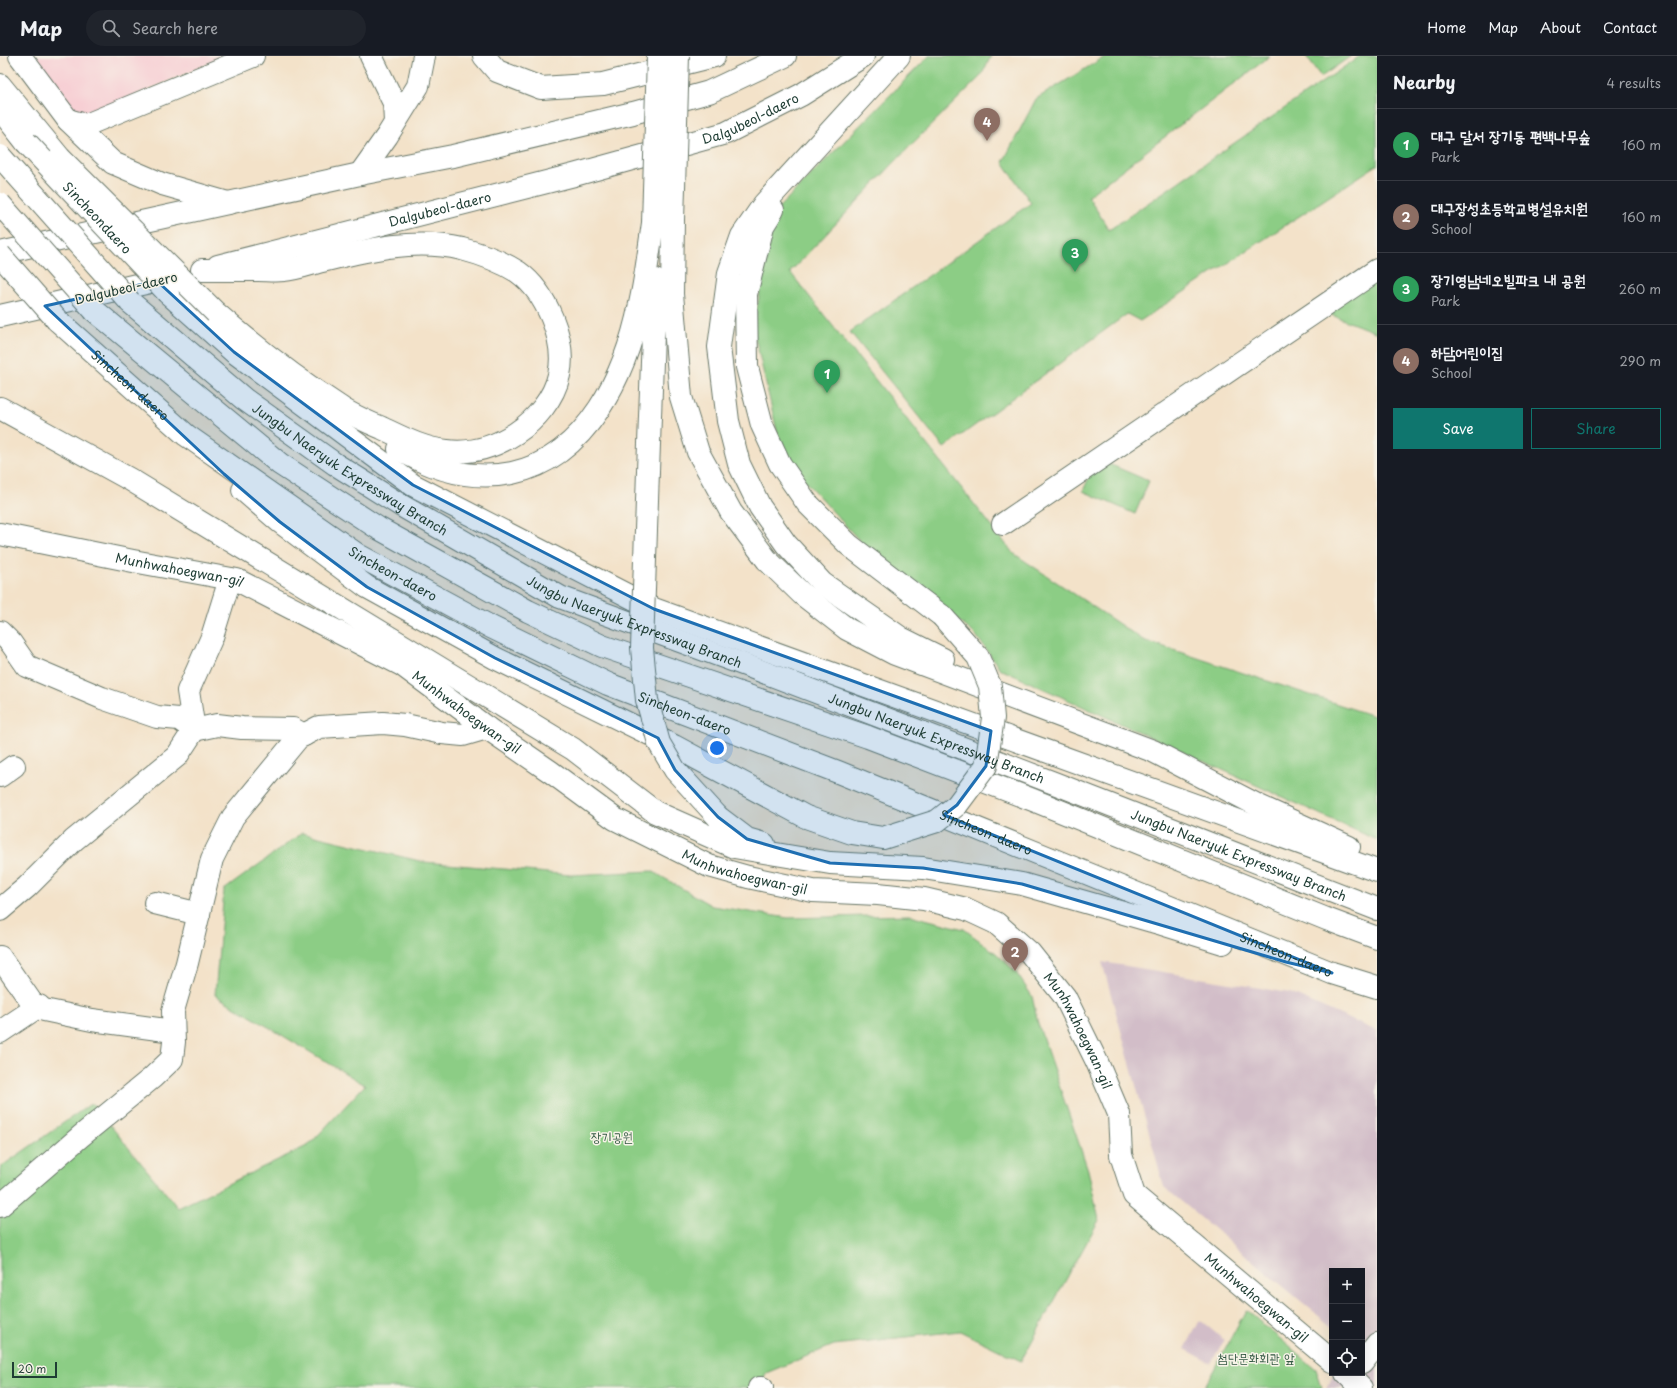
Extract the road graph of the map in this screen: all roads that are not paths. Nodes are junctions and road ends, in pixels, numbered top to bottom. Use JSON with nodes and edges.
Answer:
{"nodes":[{"id":1,"x":20,"y":56,"type":"edge"},
{"id":2,"x":253,"y":56,"type":"edge"},
{"id":3,"x":371,"y":56,"type":"edge"},
{"id":4,"x":424,"y":56,"type":"edge"},
{"id":5,"x":484,"y":56,"type":"edge"},
{"id":6,"x":658,"y":56,"type":"edge"},
{"id":7,"x":678,"y":56,"type":"edge"},
{"id":8,"x":785,"y":56,"type":"edge"},
{"id":9,"x":863,"y":56,"type":"edge"},
{"id":10,"x":898,"y":56,"type":"edge"},
{"id":11,"x":711,"y":57,"type":"edge"},
{"id":12,"x":0,"y":85,"type":"edge"},
{"id":13,"x":0,"y":109,"type":"edge"},
{"id":14,"x":68,"y":120,"type":"junction"},
{"id":15,"x":396,"y":122,"type":"junction"},
{"id":16,"x":0,"y":156,"type":"edge"},
{"id":17,"x":796,"y":170,"type":"junction"},
{"id":18,"x":360,"y":174,"type":"junction"},
{"id":19,"x":228,"y":203,"type":"junction"},
{"id":20,"x":0,"y":204,"type":"edge"},
{"id":21,"x":663,"y":222,"type":"junction"},
{"id":22,"x":0,"y":254,"type":"edge"},
{"id":23,"x":202,"y":270,"type":"junction"},
{"id":24,"x":1377,"y":270,"type":"edge"},
{"id":25,"x":0,"y":316,"type":"edge"},
{"id":26,"x":0,"y":408,"type":"edge"},
{"id":27,"x":341,"y":408,"type":"junction"},
{"id":28,"x":186,"y":435,"type":"junction"},
{"id":29,"x":1003,"y":524,"type":"dead end"},
{"id":30,"x":0,"y":534,"type":"edge"},
{"id":31,"x":230,"y":578,"type":"junction"},
{"id":32,"x":0,"y":632,"type":"edge"},
{"id":33,"x":1054,"y":714,"type":"junction"},
{"id":34,"x":487,"y":728,"type":"junction"},
{"id":35,"x":194,"y":730,"type":"junction"},
{"id":36,"x":304,"y":735,"type":"junction"},
{"id":37,"x":1377,"y":860,"type":"edge"},
{"id":38,"x":830,"y":863,"type":"junction"},
{"id":39,"x":1377,"y":871,"type":"edge"},
{"id":40,"x":155,"y":903,"type":"dead end"},
{"id":41,"x":1377,"y":909,"type":"edge"},
{"id":42,"x":0,"y":910,"type":"edge"},
{"id":43,"x":199,"y":914,"type":"junction"},
{"id":44,"x":1377,"y":938,"type":"edge"},
{"id":45,"x":0,"y":957,"type":"edge"},
{"id":46,"x":1332,"y":973,"type":"junction"},
{"id":47,"x":1377,"y":987,"type":"edge"},
{"id":48,"x":39,"y":1006,"type":"junction"},
{"id":49,"x":174,"y":1031,"type":"junction"},
{"id":50,"x":0,"y":1032,"type":"edge"},
{"id":51,"x":0,"y":1206,"type":"edge"},
{"id":52,"x":1377,"y":1344,"type":"edge"},
{"id":53,"x":1329,"y":1359,"type":"edge"},
{"id":54,"x":1353,"y":1377,"type":"edge"},
{"id":55,"x":759,"y":1388,"type":"edge"},
{"id":56,"x":762,"y":1388,"type":"edge"}],
"edges":[{"from":1,"to":14,"type":"main road"},
{"from":2,"to":14,"type":"main road"},
{"from":3,"to":15,"type":"main road"},
{"from":4,"to":15,"type":"main road"},
{"from":5,"to":11,"type":"main road"},
{"from":6,"to":21,"type":"main road","bridge":true},
{"from":7,"to":21,"type":"main road","bridge":true},
{"from":8,"to":18,"type":"main road"},
{"from":9,"to":23,"type":"main road","name":"Dalgubeol-daero"},
{"from":10,"to":17,"type":"main road"},
{"from":12,"to":27,"type":"main road","bridge":true},
{"from":13,"to":39,"type":"main road","name":"Sincheondaero","bridge":true},
{"from":14,"to":19,"type":"main road"},
{"from":15,"to":18,"type":"main road"},
{"from":16,"to":41,"type":"main road","name":"Jungbu Naeryuk Expressway Branch","bridge":true},
{"from":17,"to":28,"type":"main road","bridge":true},
{"from":17,"to":33,"type":"main road"},
{"from":18,"to":19,"type":"main road"},
{"from":19,"to":22,"type":"main road"},
{"from":20,"to":44,"type":"main road","name":"Jungbu Naeryuk Expressway Branch","bridge":true},
{"from":21,"to":27,"type":"main road"},
{"from":21,"to":33,"type":"main road"},
{"from":21,"to":38,"type":"main road","bridge":true},
{"from":22,"to":28,"type":"main road","name":"Sincheon-daero","bridge":true},
{"from":23,"to":25,"type":"main road","name":"Dalgubeol-daero"},
{"from":23,"to":27,"type":"main road"},
{"from":24,"to":29,"type":"main road"},
{"from":26,"to":38,"type":"main road"},
{"from":28,"to":46,"type":"main road","name":"Sincheon-daero"},
{"from":30,"to":31,"type":"main road","name":"Munhwahoegwan-gil"},
{"from":31,"to":34,"type":"main road","name":"Munhwahoegwan-gil"},
{"from":31,"to":35,"type":"main road"},
{"from":32,"to":35,"type":"main road"},
{"from":33,"to":37,"type":"main road"},
{"from":34,"to":36,"type":"main road"},
{"from":34,"to":53,"type":"main road","name":"Munhwahoegwan-gil"},
{"from":35,"to":36,"type":"main road"},
{"from":35,"to":42,"type":"main road"},
{"from":36,"to":43,"type":"main road"},
{"from":38,"to":46,"type":"main road"},
{"from":40,"to":43,"type":"main road"},
{"from":43,"to":49,"type":"main road"},
{"from":45,"to":48,"type":"main road"},
{"from":46,"to":47,"type":"main road","name":"Sincheon-daero"},
{"from":48,"to":49,"type":"main road"},
{"from":48,"to":50,"type":"main road"},
{"from":49,"to":51,"type":"main road"},
{"from":52,"to":54,"type":"main road"},
{"from":55,"to":56,"type":"main road"}]}
